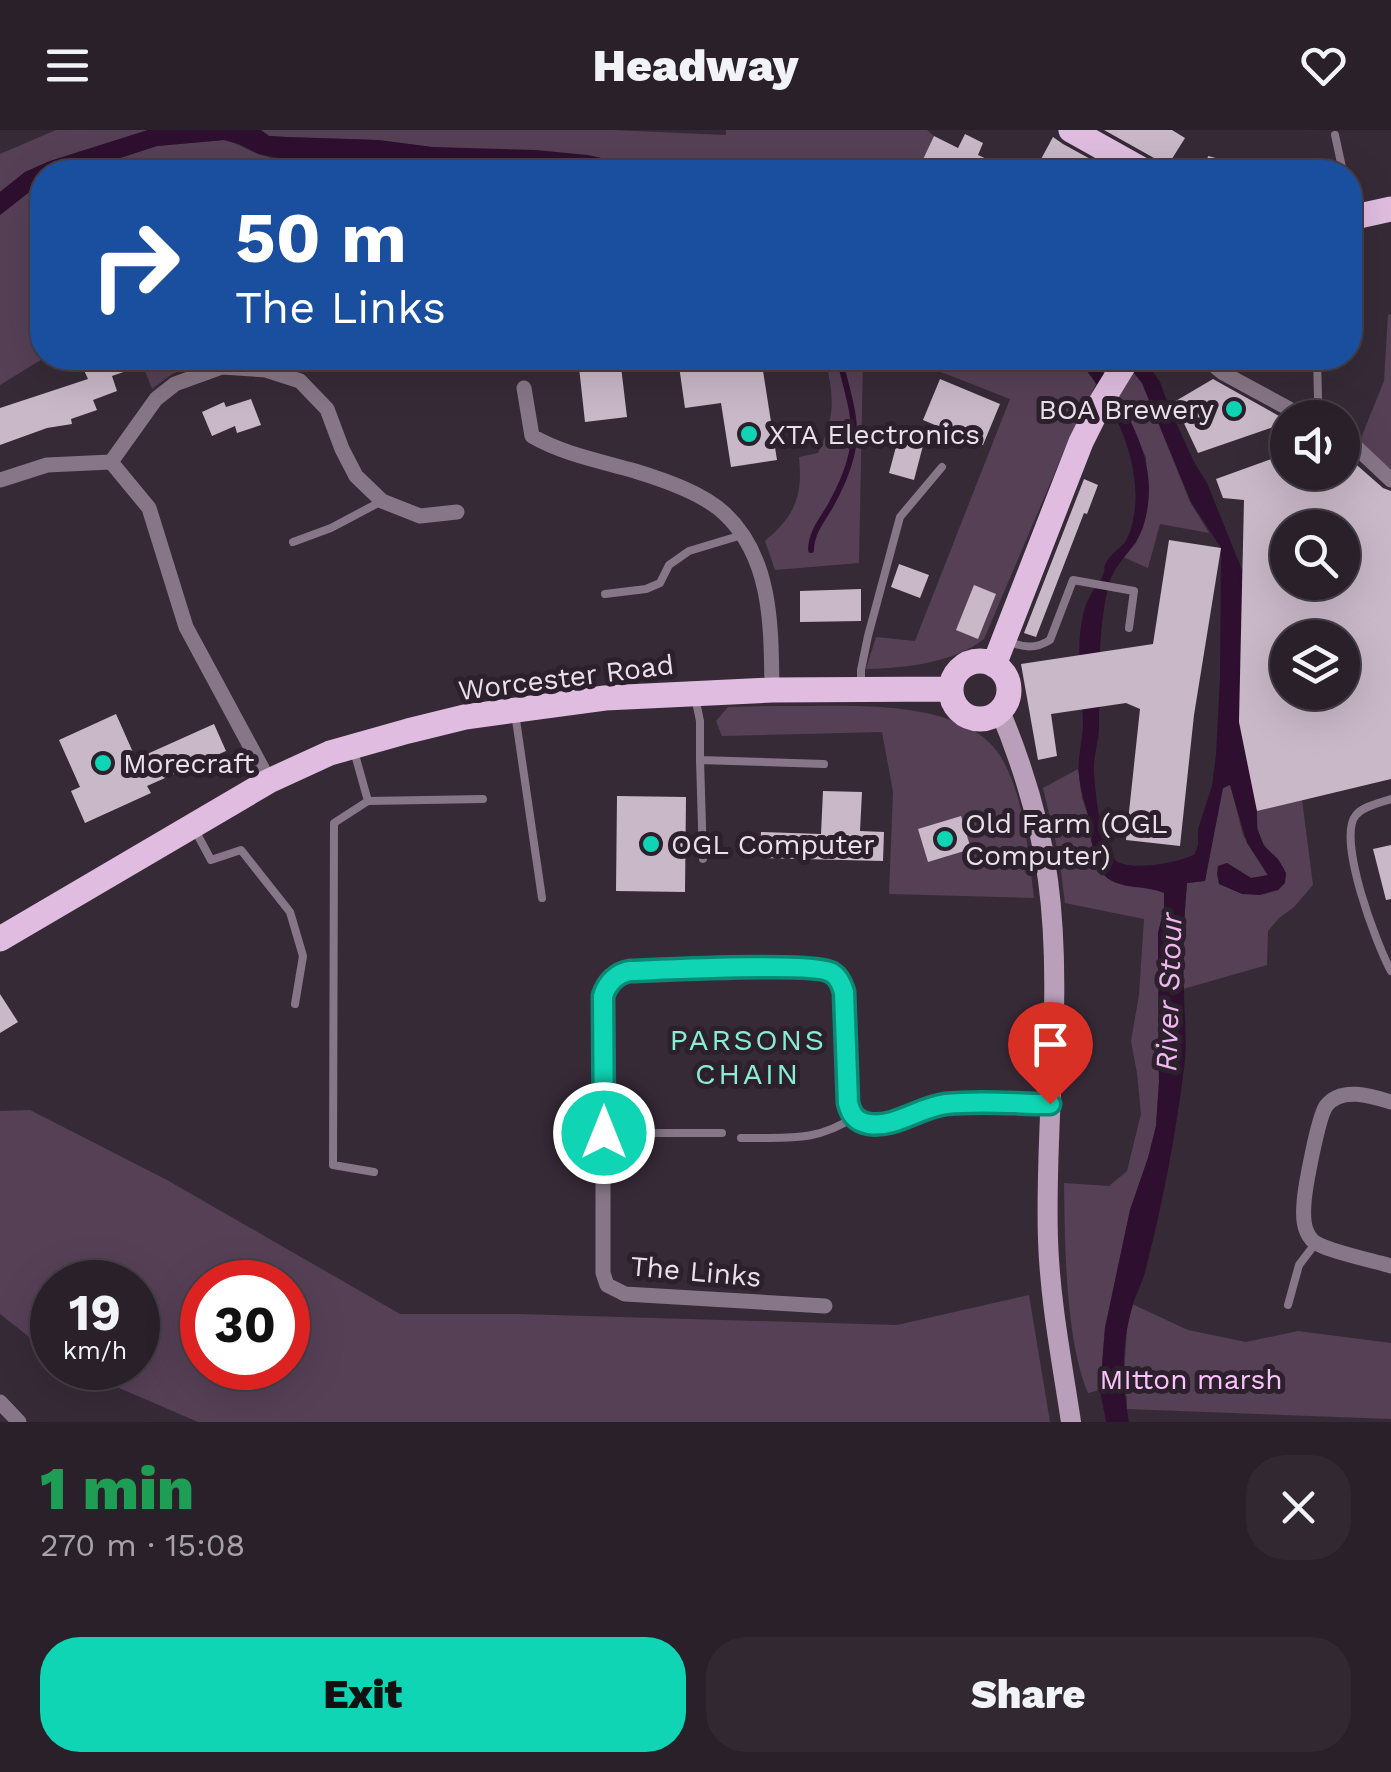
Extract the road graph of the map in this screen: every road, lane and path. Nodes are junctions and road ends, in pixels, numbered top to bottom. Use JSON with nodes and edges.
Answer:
{"nodes":[{"id":1,"x":1071,"y":130,"type":"edge"},
{"id":2,"x":1335,"y":135,"type":"dead end"},
{"id":3,"x":1125,"y":160,"type":"edge"},
{"id":4,"x":1340,"y":160,"type":"edge"},
{"id":5,"x":1391,"y":210,"type":"edge"},
{"id":6,"x":1362,"y":214,"type":"edge"},
{"id":7,"x":212,"y":370,"type":"edge"},
{"id":8,"x":266,"y":370,"type":"edge"},
{"id":9,"x":1121,"y":370,"type":"edge"},
{"id":10,"x":1220,"y":370,"type":"edge"},
{"id":11,"x":1317,"y":370,"type":"edge"},
{"id":12,"x":524,"y":388,"type":"dead end"},
{"id":13,"x":1274,"y":400,"type":"edge"},
{"id":14,"x":1317,"y":400,"type":"edge"},
{"id":15,"x":1360,"y":450,"type":"edge"},
{"id":16,"x":111,"y":462,"type":"junction"},
{"id":17,"x":942,"y":467,"type":"dead end"},
{"id":18,"x":0,"y":480,"type":"edge"},
{"id":19,"x":1391,"y":480,"type":"edge"},
{"id":20,"x":382,"y":501,"type":"junction"},
{"id":21,"x":457,"y":512,"type":"dead end"},
{"id":22,"x":742,"y":536,"type":"junction"},
{"id":23,"x":293,"y":542,"type":"dead end"},
{"id":24,"x":606,"y":594,"type":"dead end"},
{"id":25,"x":1129,"y":628,"type":"dead end"},
{"id":26,"x":1004,"y":639,"type":"junction"},
{"id":27,"x":994,"y":666,"type":"junction"},
{"id":28,"x":860,"y":689,"type":"junction"},
{"id":29,"x":951,"y":689,"type":"junction"},
{"id":30,"x":772,"y":690,"type":"junction"},
{"id":31,"x":694,"y":692,"type":"junction"},
{"id":32,"x":515,"y":709,"type":"junction"},
{"id":33,"x":1000,"y":712,"type":"junction"},
{"id":34,"x":352,"y":746,"type":"junction"},
{"id":35,"x":700,"y":760,"type":"junction"},
{"id":36,"x":824,"y":764,"type":"dead end"},
{"id":37,"x":269,"y":781,"type":"junction"},
{"id":38,"x":483,"y":799,"type":"dead end"},
{"id":39,"x":1391,"y":799,"type":"edge"},
{"id":40,"x":368,"y":801,"type":"junction"},
{"id":41,"x":192,"y":826,"type":"junction"},
{"id":42,"x":703,"y":859,"type":"dead end"},
{"id":43,"x":542,"y":898,"type":"dead end"},
{"id":44,"x":0,"y":939,"type":"edge"},
{"id":45,"x":1391,"y":971,"type":"edge"},
{"id":46,"x":295,"y":1004,"type":"dead end"},
{"id":47,"x":1391,"y":1102,"type":"edge"},
{"id":48,"x":1050,"y":1104,"type":"junction"},
{"id":49,"x":854,"y":1117,"type":"junction"},
{"id":50,"x":604,"y":1133,"type":"junction"},
{"id":51,"x":722,"y":1133,"type":"dead end"},
{"id":52,"x":741,"y":1138,"type":"dead end"},
{"id":53,"x":374,"y":1172,"type":"dead end"},
{"id":54,"x":1315,"y":1244,"type":"junction"},
{"id":55,"x":1391,"y":1266,"type":"edge"},
{"id":56,"x":1288,"y":1305,"type":"dead end"},
{"id":57,"x":826,"y":1306,"type":"dead end"},
{"id":58,"x":0,"y":1402,"type":"edge"},
{"id":59,"x":20,"y":1422,"type":"edge"},
{"id":60,"x":1070,"y":1422,"type":"edge"}],
"edges":[{"from":1,"to":3,"type":"main road"},
{"from":2,"to":4,"type":"lane"},
{"from":5,"to":6,"type":"main road"},
{"from":7,"to":16,"type":"street"},
{"from":8,"to":20,"type":"street"},
{"from":9,"to":26,"type":"main road"},
{"from":10,"to":13,"type":"street"},
{"from":11,"to":14,"type":"lane"},
{"from":12,"to":22,"type":"street"},
{"from":15,"to":19,"type":"street"},
{"from":16,"to":18,"type":"street"},
{"from":16,"to":37,"type":"street"},
{"from":17,"to":28,"type":"lane"},
{"from":20,"to":21,"type":"street"},
{"from":20,"to":23,"type":"lane"},
{"from":22,"to":24,"type":"lane"},
{"from":22,"to":30,"type":"street"},
{"from":25,"to":26,"type":"lane"},
{"from":26,"to":27,"type":"main road"},
{"from":27,"to":29,"type":"main road"},
{"from":27,"to":33,"type":"main road"},
{"from":28,"to":29,"type":"main road","name":"Worcester Road"},
{"from":28,"to":30,"type":"main road","name":"Worcester Road"},
{"from":29,"to":33,"type":"main road"},
{"from":30,"to":31,"type":"main road","name":"Worcester Road"},
{"from":31,"to":32,"type":"main road","name":"Worcester Road"},
{"from":31,"to":35,"type":"lane"},
{"from":32,"to":34,"type":"main road","name":"Worcester Road"},
{"from":32,"to":43,"type":"lane"},
{"from":33,"to":48,"type":"main road"},
{"from":34,"to":37,"type":"main road","name":"Worcester Road"},
{"from":34,"to":40,"type":"lane"},
{"from":35,"to":36,"type":"lane"},
{"from":35,"to":42,"type":"lane"},
{"from":37,"to":41,"type":"main road","name":"Worcester Road"},
{"from":38,"to":40,"type":"lane"},
{"from":39,"to":45,"type":"lane"},
{"from":40,"to":53,"type":"lane"},
{"from":41,"to":44,"type":"main road","name":"Worcester Road"},
{"from":41,"to":46,"type":"lane"},
{"from":47,"to":54,"type":"street"},
{"from":48,"to":49,"type":"street"},
{"from":48,"to":60,"type":"main road"},
{"from":49,"to":50,"type":"street","name":"The Links"},
{"from":49,"to":52,"type":"lane"},
{"from":50,"to":51,"type":"lane"},
{"from":50,"to":57,"type":"street","name":"The Links"},
{"from":54,"to":55,"type":"street"},
{"from":54,"to":56,"type":"lane"},
{"from":58,"to":59,"type":"street"}]}
